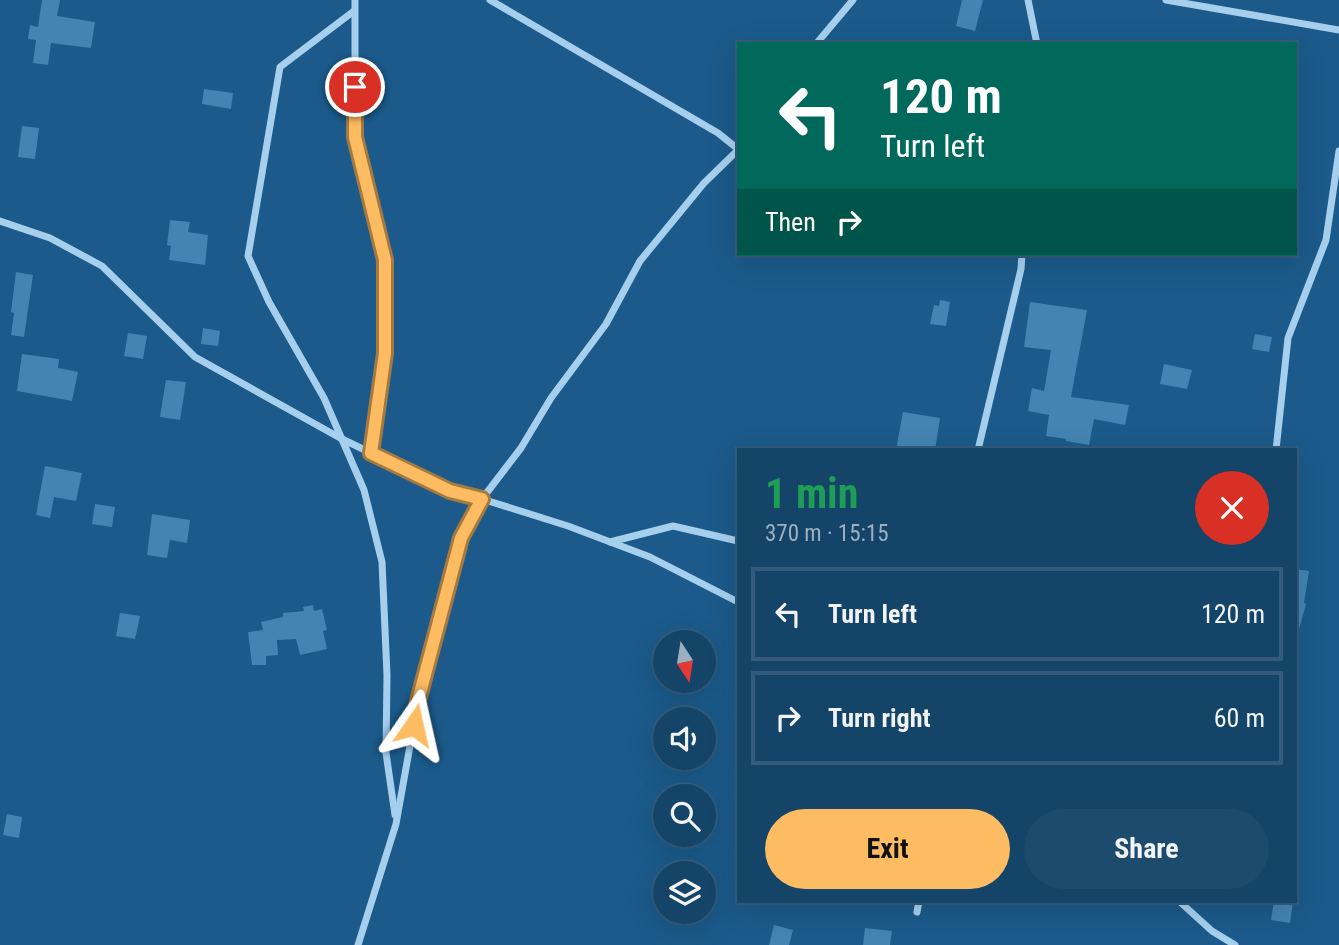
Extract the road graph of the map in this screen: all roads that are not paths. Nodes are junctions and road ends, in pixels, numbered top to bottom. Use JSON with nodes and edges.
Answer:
{"nodes":[{"id":1,"x":355,"y":0,"type":"edge"},
{"id":2,"x":490,"y":0,"type":"edge"},
{"id":3,"x":853,"y":0,"type":"edge"},
{"id":4,"x":1027,"y":0,"type":"edge"},
{"id":5,"x":1166,"y":0,"type":"edge"},
{"id":6,"x":354,"y":11,"type":"junction"},
{"id":7,"x":1339,"y":30,"type":"edge"},
{"id":8,"x":818,"y":42,"type":"edge"},
{"id":9,"x":1037,"y":42,"type":"edge"},
{"id":10,"x":737,"y":149,"type":"edge"},
{"id":11,"x":1339,"y":150,"type":"edge"},
{"id":12,"x":737,"y":151,"type":"edge"},
{"id":13,"x":0,"y":220,"type":"edge"},
{"id":14,"x":1022,"y":256,"type":"edge"},
{"id":15,"x":342,"y":439,"type":"junction"},
{"id":16,"x":978,"y":448,"type":"edge"},
{"id":17,"x":1276,"y":448,"type":"edge"},
{"id":18,"x":371,"y":453,"type":"junction"},
{"id":19,"x":482,"y":499,"type":"junction"},
{"id":20,"x":737,"y":541,"type":"edge"},
{"id":21,"x":610,"y":542,"type":"junction"},
{"id":22,"x":737,"y":601,"type":"edge"},
{"id":23,"x":396,"y":824,"type":"junction"},
{"id":24,"x":919,"y":903,"type":"edge"},
{"id":25,"x":1181,"y":903,"type":"edge"},
{"id":26,"x":917,"y":912,"type":"dead end"},
{"id":27,"x":358,"y":945,"type":"edge"},
{"id":28,"x":1235,"y":945,"type":"edge"}],
"edges":[{"from":1,"to":6,"type":"street"},
{"from":2,"to":10,"type":"street"},
{"from":3,"to":8,"type":"street"},
{"from":4,"to":9,"type":"street"},
{"from":5,"to":7,"type":"street"},
{"from":6,"to":15,"type":"street"},
{"from":6,"to":18,"type":"street"},
{"from":11,"to":17,"type":"street"},
{"from":12,"to":19,"type":"street"},
{"from":13,"to":15,"type":"street"},
{"from":14,"to":16,"type":"street"},
{"from":15,"to":18,"type":"street"},
{"from":15,"to":23,"type":"street"},
{"from":18,"to":19,"type":"street"},
{"from":19,"to":21,"type":"street"},
{"from":19,"to":23,"type":"street"},
{"from":20,"to":21,"type":"street"},
{"from":21,"to":22,"type":"street"},
{"from":23,"to":27,"type":"street"},
{"from":24,"to":26,"type":"street"},
{"from":25,"to":28,"type":"street"}]}
